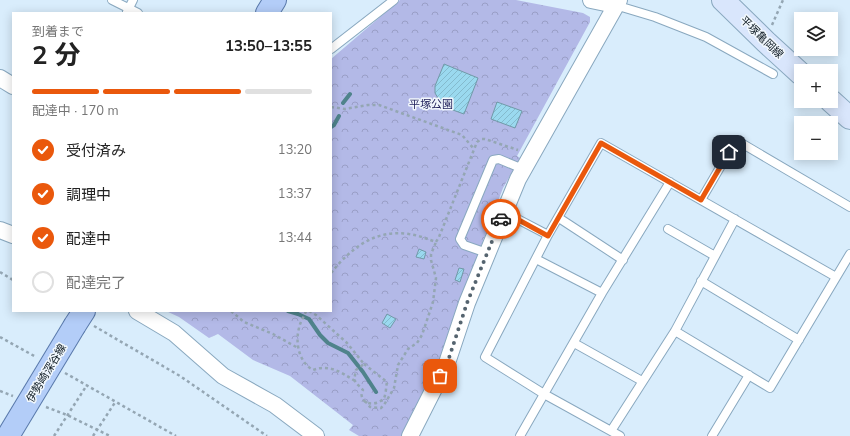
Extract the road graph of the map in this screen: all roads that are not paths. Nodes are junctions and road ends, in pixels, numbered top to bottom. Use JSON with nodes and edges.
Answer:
{"nodes":[{"id":1,"x":112,"y":0,"type":"edge"},
{"id":2,"x":133,"y":0,"type":"edge"},
{"id":3,"x":275,"y":0,"type":"edge"},
{"id":4,"x":394,"y":0,"type":"edge"},
{"id":5,"x":591,"y":0,"type":"edge"},
{"id":6,"x":724,"y":0,"type":"edge"},
{"id":7,"x":617,"y":3,"type":"edge"},
{"id":8,"x":128,"y":11,"type":"edge"},
{"id":9,"x":268,"y":12,"type":"edge"},
{"id":10,"x":332,"y":48,"type":"edge"},
{"id":11,"x":794,"y":68,"type":"edge"},
{"id":12,"x":773,"y":74,"type":"dead end"},
{"id":13,"x":0,"y":78,"type":"edge"},
{"id":14,"x":12,"y":85,"type":"edge"},
{"id":15,"x":838,"y":107,"type":"edge"},
{"id":16,"x":850,"y":118,"type":"edge"},
{"id":17,"x":523,"y":169,"type":"junction"},
{"id":18,"x":670,"y":182,"type":"junction"},
{"id":19,"x":701,"y":200,"type":"junction"},
{"id":20,"x":850,"y":207,"type":"edge"},
{"id":21,"x":504,"y":212,"type":"junction"},
{"id":22,"x":559,"y":218,"type":"junction"},
{"id":23,"x":735,"y":219,"type":"junction"},
{"id":24,"x":668,"y":229,"type":"dead end"},
{"id":25,"x":0,"y":230,"type":"edge"},
{"id":26,"x":12,"y":235,"type":"edge"},
{"id":27,"x":548,"y":236,"type":"junction"},
{"id":28,"x":487,"y":254,"type":"junction"},
{"id":29,"x":850,"y":254,"type":"edge"},
{"id":30,"x":715,"y":256,"type":"junction"},
{"id":31,"x":536,"y":259,"type":"junction"},
{"id":32,"x":623,"y":260,"type":"junction"},
{"id":33,"x":836,"y":277,"type":"junction"},
{"id":34,"x":701,"y":281,"type":"junction"},
{"id":35,"x":602,"y":293,"type":"junction"},
{"id":36,"x":139,"y":312,"type":"edge"},
{"id":37,"x":82,"y":320,"type":"edge"},
{"id":38,"x":675,"y":330,"type":"junction"},
{"id":39,"x":799,"y":340,"type":"junction"},
{"id":40,"x":574,"y":343,"type":"junction"},
{"id":41,"x":749,"y":375,"type":"junction"},
{"id":42,"x":642,"y":381,"type":"junction"},
{"id":43,"x":544,"y":394,"type":"junction"},
{"id":44,"x":611,"y":430,"type":"junction"},
{"id":45,"x":8,"y":436,"type":"edge"},
{"id":46,"x":316,"y":436,"type":"edge"},
{"id":47,"x":410,"y":436,"type":"edge"},
{"id":48,"x":520,"y":436,"type":"edge"},
{"id":49,"x":620,"y":436,"type":"edge"},
{"id":50,"x":712,"y":436,"type":"edge"}],
"edges":[{"from":1,"to":8,"type":"lane"},
{"from":2,"to":8,"type":"lane"},
{"from":3,"to":9,"type":"main road"},
{"from":4,"to":10,"type":"lane"},
{"from":5,"to":7,"type":"street"},
{"from":6,"to":11,"type":"main road","name":"平塚亀岡線"},
{"from":7,"to":12,"type":"lane"},
{"from":7,"to":17,"type":"street"},
{"from":13,"to":14,"type":"street"},
{"from":15,"to":16,"type":"main road"},
{"from":17,"to":21,"type":"street"},
{"from":17,"to":28,"type":"lane"},
{"from":18,"to":19,"type":"lane"},
{"from":18,"to":22,"type":"lane"},
{"from":18,"to":32,"type":"lane"},
{"from":19,"to":20,"type":"lane"},
{"from":19,"to":23,"type":"lane"},
{"from":21,"to":27,"type":"lane"},
{"from":21,"to":28,"type":"street"},
{"from":22,"to":27,"type":"lane"},
{"from":22,"to":32,"type":"lane"},
{"from":23,"to":30,"type":"lane"},
{"from":23,"to":33,"type":"lane"},
{"from":24,"to":30,"type":"lane"},
{"from":25,"to":26,"type":"street"},
{"from":27,"to":31,"type":"lane"},
{"from":28,"to":47,"type":"street"},
{"from":29,"to":33,"type":"lane"},
{"from":30,"to":34,"type":"lane"},
{"from":31,"to":35,"type":"lane"},
{"from":31,"to":43,"type":"lane"},
{"from":32,"to":35,"type":"lane"},
{"from":33,"to":39,"type":"lane"},
{"from":34,"to":38,"type":"lane"},
{"from":34,"to":39,"type":"lane"},
{"from":35,"to":40,"type":"lane"},
{"from":36,"to":46,"type":"street"},
{"from":37,"to":45,"type":"main road","name":"伊勢崎深谷線","bridge":true},
{"from":38,"to":41,"type":"lane"},
{"from":38,"to":42,"type":"lane"},
{"from":39,"to":41,"type":"lane"},
{"from":40,"to":42,"type":"lane"},
{"from":40,"to":43,"type":"lane"},
{"from":41,"to":50,"type":"lane"},
{"from":42,"to":44,"type":"lane"},
{"from":43,"to":44,"type":"lane"},
{"from":43,"to":48,"type":"lane"},
{"from":44,"to":49,"type":"lane"}]}
